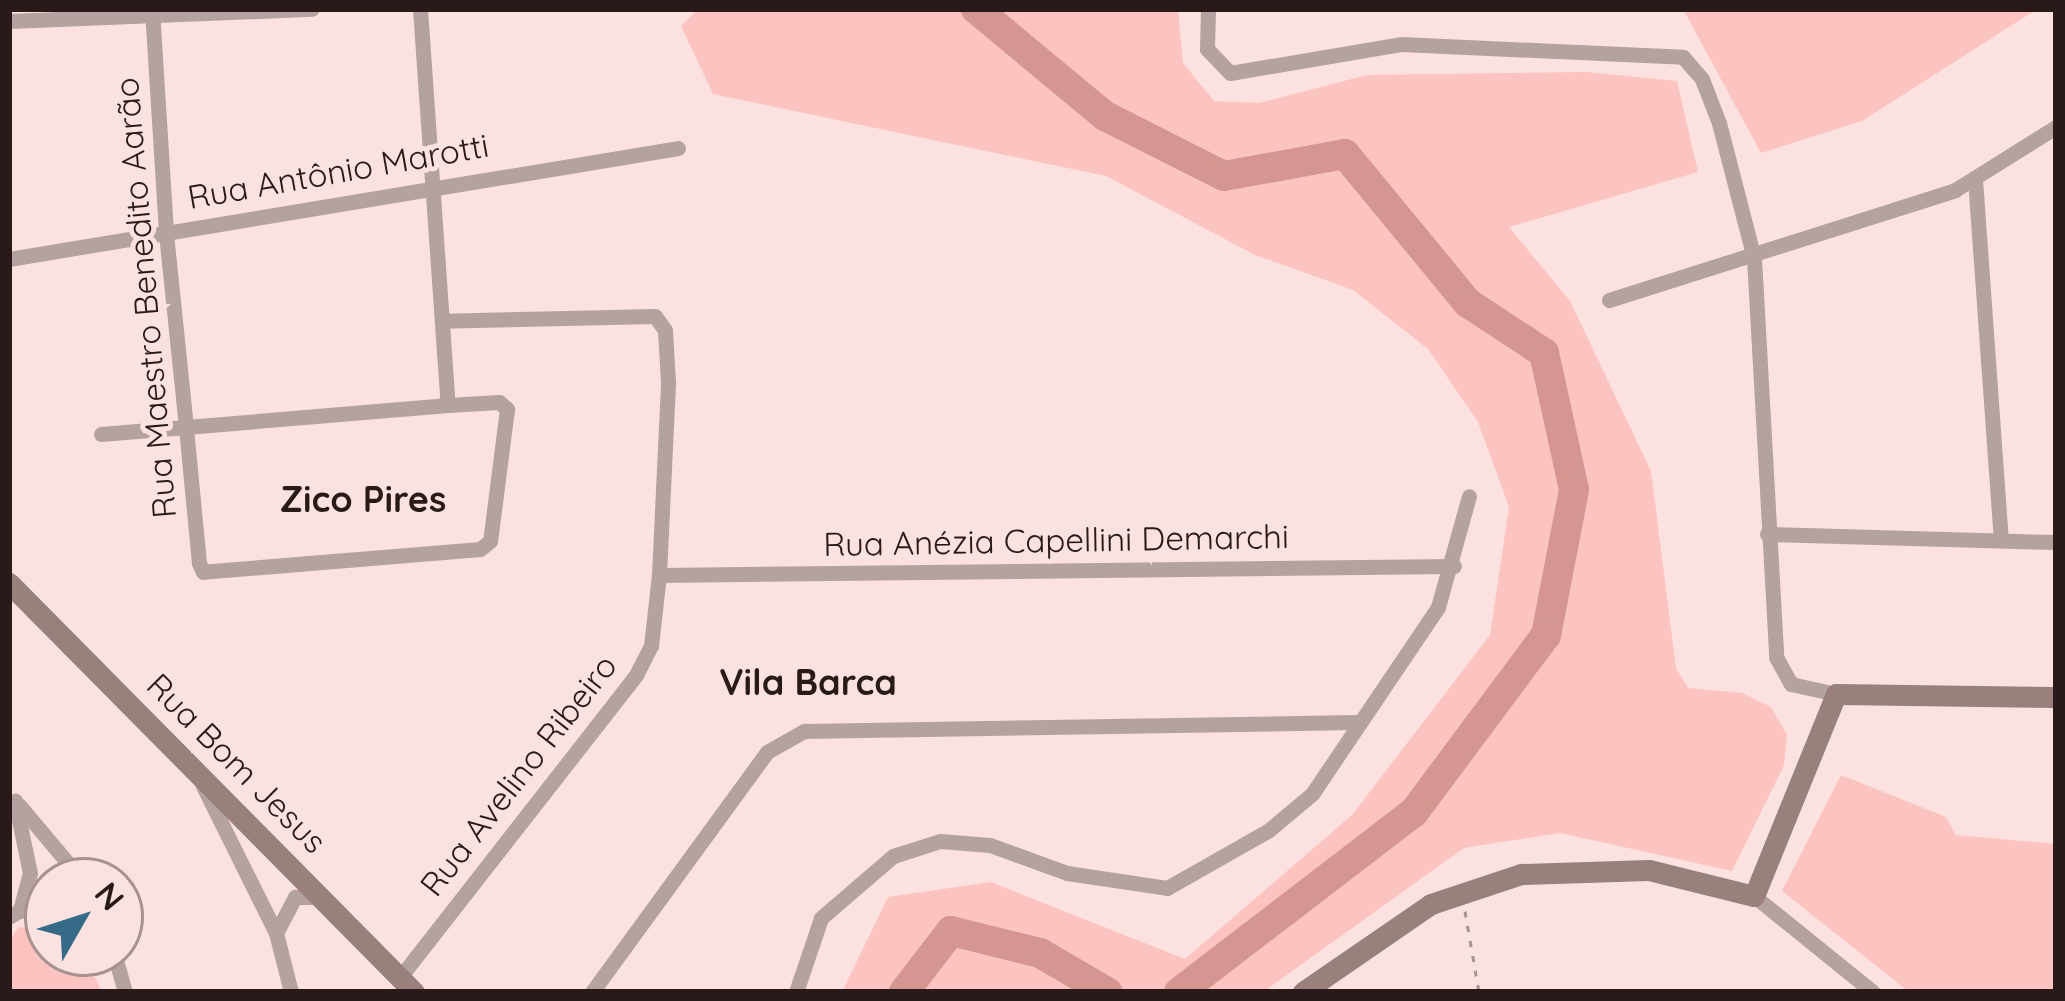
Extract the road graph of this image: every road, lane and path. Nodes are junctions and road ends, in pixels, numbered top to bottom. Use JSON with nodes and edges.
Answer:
{"nodes":[{"id":1,"x":313,"y":9,"type":"edge"},
{"id":2,"x":420,"y":9,"type":"edge"},
{"id":3,"x":1208,"y":9,"type":"edge"},
{"id":4,"x":152,"y":13,"type":"edge"},
{"id":5,"x":9,"y":21,"type":"edge"},
{"id":6,"x":2056,"y":127,"type":"edge"},
{"id":7,"x":678,"y":148,"type":"dead end"},
{"id":8,"x":1975,"y":179,"type":"junction"},
{"id":9,"x":432,"y":183,"type":"junction"},
{"id":10,"x":166,"y":232,"type":"junction"},
{"id":11,"x":1754,"y":258,"type":"junction"},
{"id":12,"x":9,"y":259,"type":"edge"},
{"id":13,"x":1609,"y":300,"type":"dead end"},
{"id":14,"x":442,"y":321,"type":"junction"},
{"id":15,"x":448,"y":405,"type":"junction"},
{"id":16,"x":186,"y":427,"type":"junction"},
{"id":17,"x":100,"y":434,"type":"dead end"},
{"id":18,"x":1469,"y":496,"type":"dead end"},
{"id":19,"x":1767,"y":534,"type":"junction"},
{"id":20,"x":2001,"y":538,"type":"junction"},
{"id":21,"x":2056,"y":542,"type":"edge"},
{"id":22,"x":1454,"y":566,"type":"junction"},
{"id":23,"x":659,"y":575,"type":"junction"},
{"id":24,"x":9,"y":583,"type":"edge"},
{"id":25,"x":1836,"y":694,"type":"junction"},
{"id":26,"x":2056,"y":697,"type":"edge"},
{"id":27,"x":1357,"y":722,"type":"junction"},
{"id":28,"x":190,"y":760,"type":"junction"},
{"id":29,"x":12,"y":798,"type":"edge"},
{"id":30,"x":62,"y":857,"type":"edge"},
{"id":31,"x":1462,"y":892,"type":"junction"},
{"id":32,"x":1754,"y":896,"type":"junction"},
{"id":33,"x":323,"y":898,"type":"junction"},
{"id":34,"x":15,"y":913,"type":"edge"},
{"id":35,"x":276,"y":933,"type":"junction"},
{"id":36,"x":407,"y":984,"type":"edge"},
{"id":37,"x":291,"y":992,"type":"edge"},
{"id":38,"x":592,"y":992,"type":"edge"},
{"id":39,"x":796,"y":992,"type":"edge"},
{"id":40,"x":1303,"y":992,"type":"edge"},
{"id":41,"x":1479,"y":992,"type":"edge"},
{"id":42,"x":1873,"y":992,"type":"edge"}],
"edges":[{"from":1,"to":4,"type":"street"},
{"from":2,"to":9,"type":"street"},
{"from":3,"to":11,"type":"street"},
{"from":4,"to":5,"type":"street"},
{"from":4,"to":10,"type":"street","name":"Rua Maestro Benedito Aarão"},
{"from":6,"to":8,"type":"street"},
{"from":7,"to":9,"type":"street","name":"Rua Antônio Marotti"},
{"from":8,"to":11,"type":"street"},
{"from":8,"to":20,"type":"street"},
{"from":9,"to":10,"type":"street","name":"Rua Antônio Marotti"},
{"from":9,"to":14,"type":"street"},
{"from":10,"to":12,"type":"street","name":"Rua Antônio Marotti"},
{"from":10,"to":16,"type":"street","name":"Rua Maestro Benedito Aarão"},
{"from":11,"to":13,"type":"street"},
{"from":11,"to":19,"type":"street"},
{"from":14,"to":15,"type":"street"},
{"from":14,"to":23,"type":"street","name":"Rua Avelino Ribeiro"},
{"from":15,"to":16,"type":"street"},
{"from":15,"to":16,"type":"street","name":"Rua Maestro Benedito Aarão"},
{"from":16,"to":17,"type":"street"},
{"from":18,"to":22,"type":"street"},
{"from":19,"to":20,"type":"street"},
{"from":19,"to":25,"type":"street"},
{"from":20,"to":21,"type":"street"},
{"from":22,"to":23,"type":"street","name":"Rua Anézia Capellini Demarchi"},
{"from":22,"to":27,"type":"street"},
{"from":23,"to":36,"type":"street","name":"Rua Avelino Ribeiro"},
{"from":24,"to":28,"type":"street","name":"Rua Bom Jesus"},
{"from":25,"to":26,"type":"street"},
{"from":25,"to":32,"type":"street"},
{"from":27,"to":38,"type":"street"},
{"from":27,"to":39,"type":"street"},
{"from":28,"to":33,"type":"street","name":"Rua Bom Jesus"},
{"from":28,"to":35,"type":"street"},
{"from":29,"to":30,"type":"street"},
{"from":29,"to":34,"type":"street"},
{"from":31,"to":32,"type":"street"},
{"from":31,"to":40,"type":"street"},
{"from":31,"to":41,"type":"path"},
{"from":32,"to":42,"type":"street"},
{"from":33,"to":35,"type":"street"},
{"from":33,"to":36,"type":"street","name":"Rua Bom Jesus"},
{"from":35,"to":37,"type":"street"}]}
